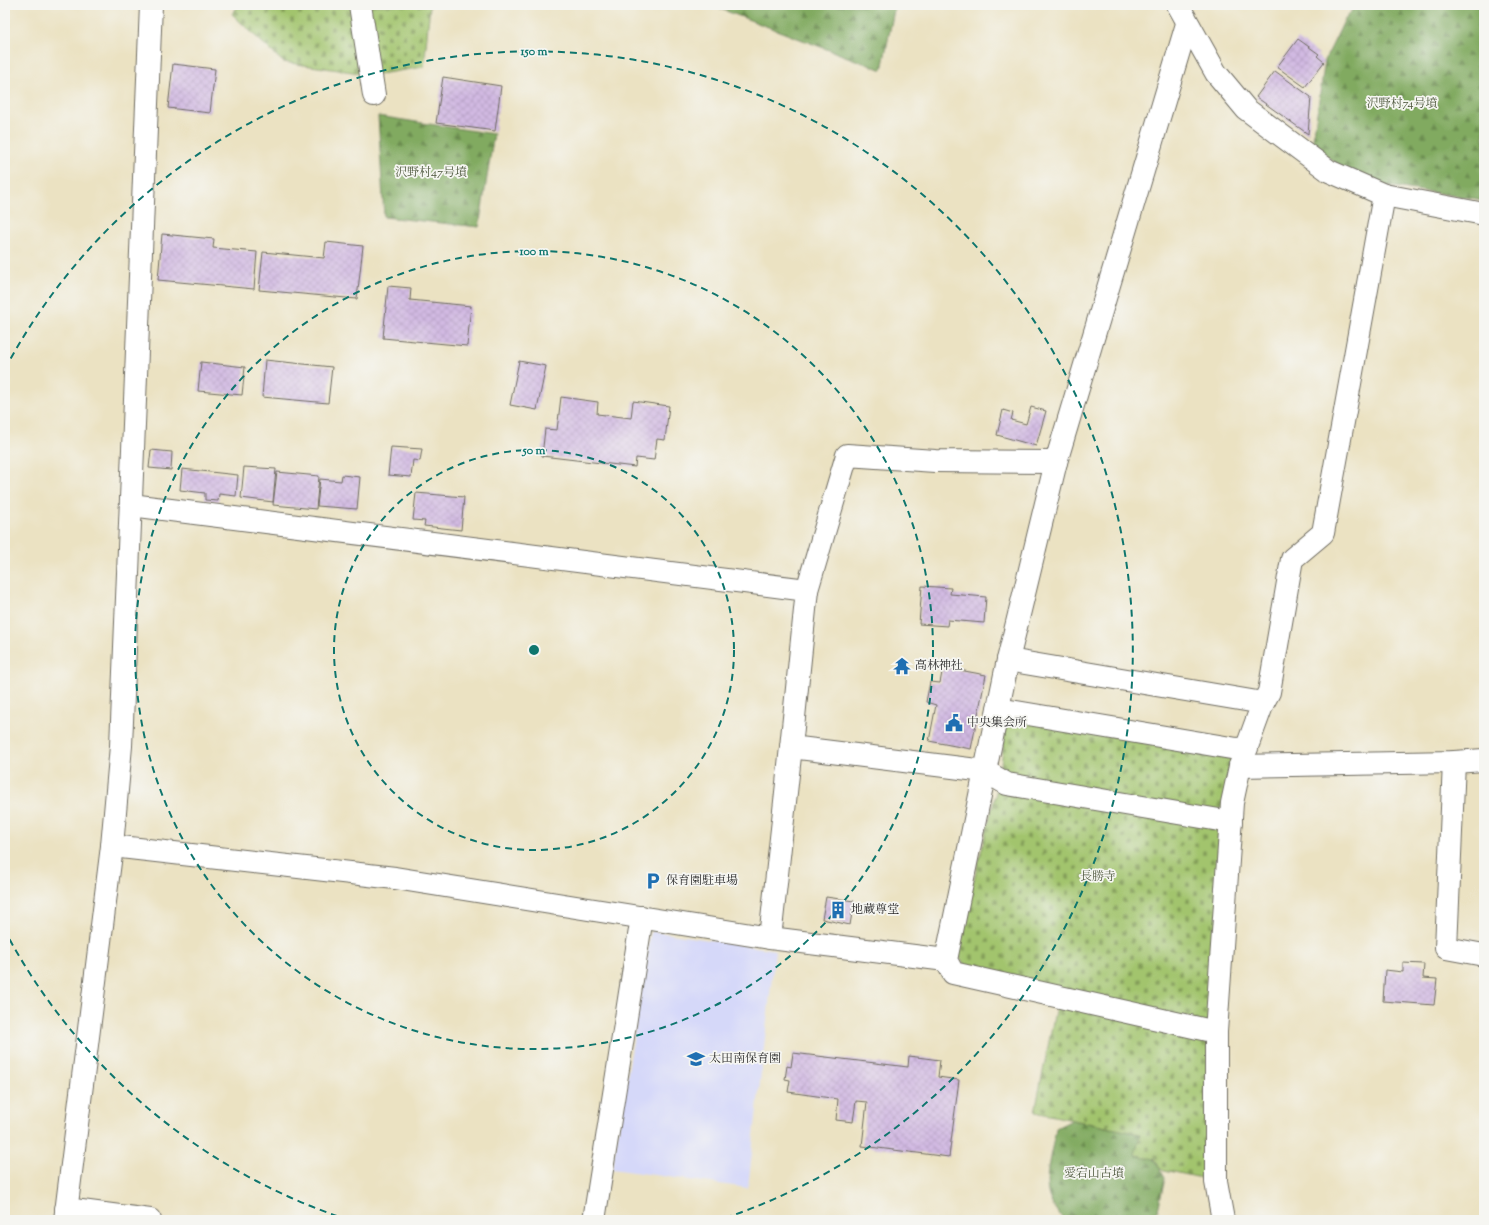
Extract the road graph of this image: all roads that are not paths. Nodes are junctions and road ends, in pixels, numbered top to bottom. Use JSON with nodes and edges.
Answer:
{"nodes":[{"id":1,"x":151,"y":5,"type":"edge"},
{"id":2,"x":360,"y":5,"type":"edge"},
{"id":3,"x":1182,"y":14,"type":"edge"},
{"id":4,"x":374,"y":95,"type":"dead end"},
{"id":5,"x":1384,"y":195,"type":"junction"},
{"id":6,"x":1484,"y":214,"type":"edge"},
{"id":7,"x":1056,"y":462,"type":"junction"},
{"id":8,"x":131,"y":505,"type":"junction"},
{"id":9,"x":807,"y":590,"type":"junction"},
{"id":10,"x":1008,"y":660,"type":"junction"},
{"id":11,"x":1262,"y":703,"type":"junction"},
{"id":12,"x":998,"y":709,"type":"junction"},
{"id":13,"x":791,"y":747,"type":"junction"},
{"id":14,"x":1244,"y":757,"type":"junction"},
{"id":15,"x":1484,"y":760,"type":"edge"},
{"id":16,"x":1454,"y":762,"type":"junction"},
{"id":17,"x":985,"y":771,"type":"junction"},
{"id":18,"x":1231,"y":822,"type":"junction"},
{"id":19,"x":112,"y":846,"type":"junction"},
{"id":20,"x":642,"y":917,"type":"junction"},
{"id":21,"x":770,"y":938,"type":"junction"},
{"id":22,"x":1484,"y":955,"type":"edge"},
{"id":23,"x":946,"y":960,"type":"junction"},
{"id":24,"x":1216,"y":1032,"type":"junction"},
{"id":25,"x":65,"y":1215,"type":"edge"},
{"id":26,"x":150,"y":1220,"type":"edge"},
{"id":27,"x":594,"y":1220,"type":"edge"},
{"id":28,"x":1223,"y":1220,"type":"edge"}],
"edges":[{"from":1,"to":8,"type":"street"},
{"from":2,"to":4,"type":"street"},
{"from":3,"to":5,"type":"street"},
{"from":3,"to":7,"type":"street"},
{"from":5,"to":6,"type":"street"},
{"from":5,"to":11,"type":"street"},
{"from":7,"to":9,"type":"street"},
{"from":7,"to":10,"type":"street"},
{"from":8,"to":9,"type":"street"},
{"from":8,"to":19,"type":"street"},
{"from":9,"to":13,"type":"street"},
{"from":10,"to":11,"type":"street"},
{"from":10,"to":12,"type":"street"},
{"from":11,"to":14,"type":"street"},
{"from":12,"to":14,"type":"street"},
{"from":12,"to":17,"type":"street"},
{"from":13,"to":17,"type":"street"},
{"from":13,"to":21,"type":"street"},
{"from":14,"to":16,"type":"street"},
{"from":14,"to":18,"type":"street"},
{"from":15,"to":16,"type":"street"},
{"from":16,"to":22,"type":"street"},
{"from":17,"to":18,"type":"street"},
{"from":17,"to":23,"type":"street"},
{"from":18,"to":24,"type":"street"},
{"from":19,"to":20,"type":"street"},
{"from":19,"to":25,"type":"street"},
{"from":20,"to":21,"type":"street"},
{"from":20,"to":27,"type":"street"},
{"from":21,"to":23,"type":"street"},
{"from":23,"to":24,"type":"street"},
{"from":24,"to":28,"type":"street"},
{"from":25,"to":26,"type":"street"}]}
